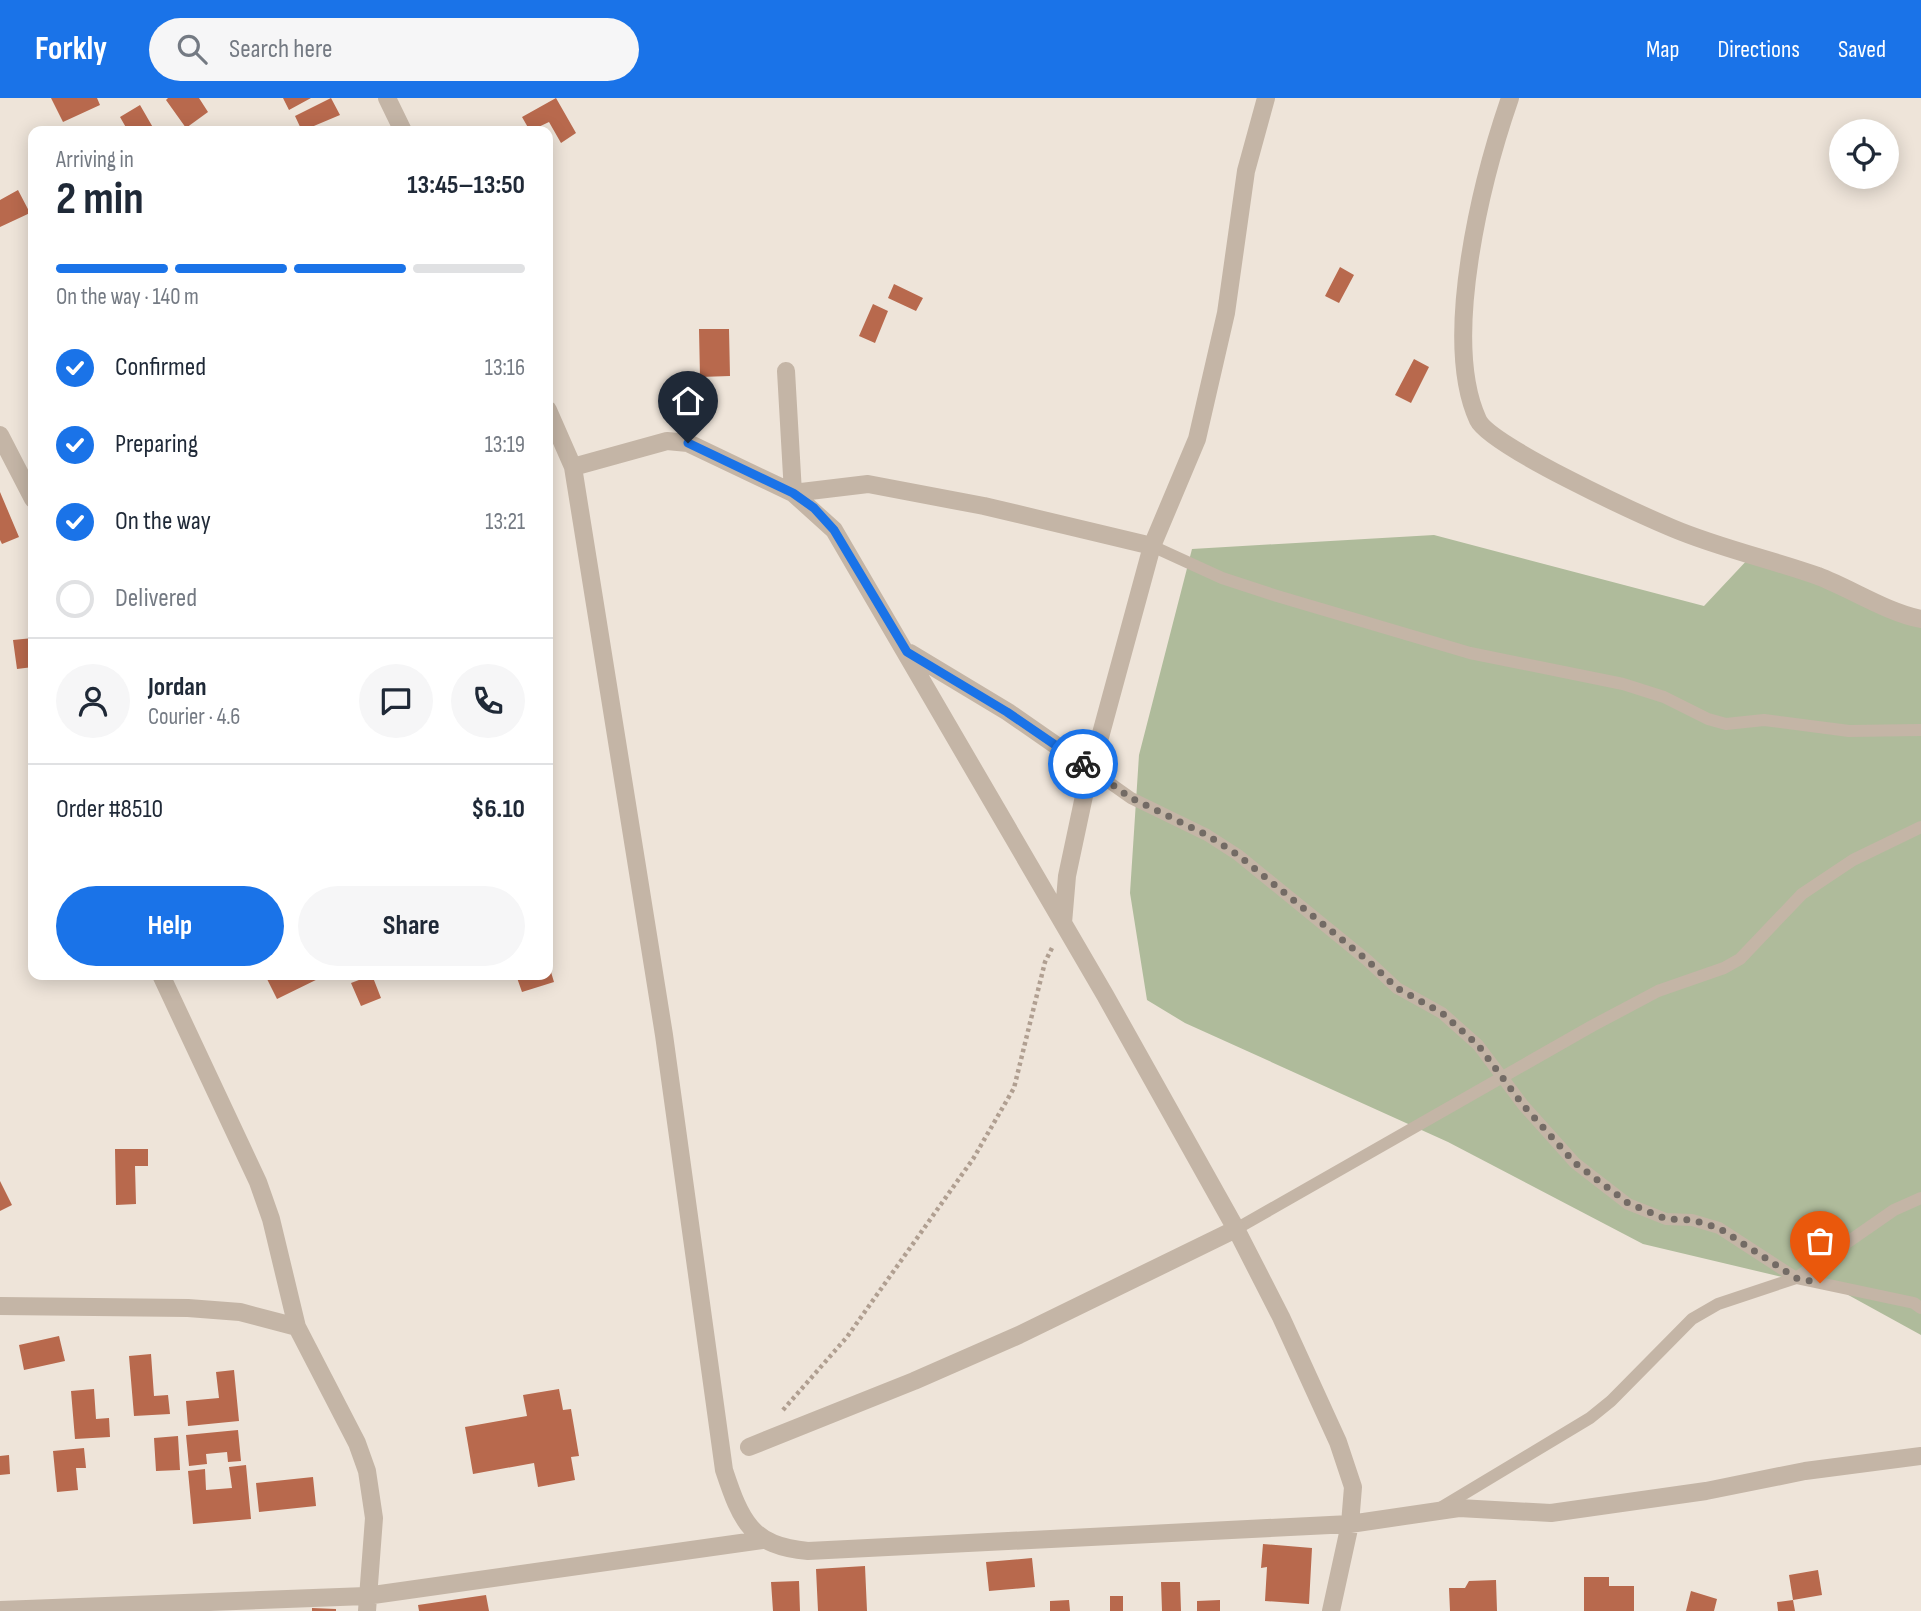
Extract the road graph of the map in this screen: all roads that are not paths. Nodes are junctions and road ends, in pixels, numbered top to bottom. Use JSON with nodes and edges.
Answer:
{"nodes":[{"id":1,"x":387,"y":98,"type":"edge"},
{"id":2,"x":1266,"y":98,"type":"edge"},
{"id":3,"x":1510,"y":98,"type":"edge"},
{"id":4,"x":401,"y":126,"type":"edge"},
{"id":5,"x":786,"y":371,"type":"dead end"},
{"id":6,"x":553,"y":421,"type":"edge"},
{"id":7,"x":0,"y":435,"type":"edge"},
{"id":8,"x":15,"y":462,"type":"junction"},
{"id":9,"x":28,"y":464,"type":"edge"},
{"id":10,"x":573,"y":467,"type":"junction"},
{"id":11,"x":28,"y":489,"type":"edge"},
{"id":12,"x":793,"y":493,"type":"junction"},
{"id":13,"x":1152,"y":546,"type":"junction"},
{"id":14,"x":1921,"y":619,"type":"edge"},
{"id":15,"x":907,"y":652,"type":"junction"},
{"id":16,"x":1921,"y":730,"type":"edge"},
{"id":17,"x":1090,"y":769,"type":"junction"},
{"id":18,"x":1921,"y":827,"type":"edge"},
{"id":19,"x":1063,"y":922,"type":"junction"},
{"id":20,"x":163,"y":980,"type":"edge"},
{"id":21,"x":1504,"y":1075,"type":"junction"},
{"id":22,"x":1921,"y":1198,"type":"edge"},
{"id":23,"x":1236,"y":1229,"type":"junction"},
{"id":24,"x":1796,"y":1278,"type":"junction"},
{"id":25,"x":0,"y":1306,"type":"edge"},
{"id":26,"x":1921,"y":1308,"type":"edge"},
{"id":27,"x":296,"y":1327,"type":"junction"},
{"id":28,"x":749,"y":1447,"type":"dead end"},
{"id":29,"x":1921,"y":1457,"type":"edge"},
{"id":30,"x":1436,"y":1511,"type":"junction"},
{"id":31,"x":1350,"y":1524,"type":"junction"},
{"id":32,"x":762,"y":1540,"type":"junction"},
{"id":33,"x":366,"y":1603,"type":"edge"},
{"id":34,"x":0,"y":1610,"type":"edge"},
{"id":35,"x":1331,"y":1611,"type":"edge"}],
"edges":[{"from":1,"to":4,"type":"street"},
{"from":2,"to":13,"type":"street"},
{"from":3,"to":14,"type":"street"},
{"from":5,"to":12,"type":"street"},
{"from":6,"to":10,"type":"street"},
{"from":7,"to":8,"type":"street"},
{"from":8,"to":9,"type":"street"},
{"from":8,"to":11,"type":"street"},
{"from":10,"to":12,"type":"street"},
{"from":10,"to":32,"type":"street"},
{"from":12,"to":13,"type":"street"},
{"from":12,"to":15,"type":"street"},
{"from":13,"to":16,"type":"lane"},
{"from":13,"to":17,"type":"street"},
{"from":15,"to":17,"type":"street"},
{"from":15,"to":19,"type":"street"},
{"from":17,"to":19,"type":"street"},
{"from":17,"to":21,"type":"lane"},
{"from":18,"to":21,"type":"lane"},
{"from":19,"to":23,"type":"street"},
{"from":20,"to":27,"type":"street"},
{"from":21,"to":23,"type":"lane"},
{"from":21,"to":24,"type":"lane"},
{"from":22,"to":24,"type":"lane"},
{"from":23,"to":28,"type":"street"},
{"from":23,"to":31,"type":"street"},
{"from":24,"to":26,"type":"lane"},
{"from":24,"to":30,"type":"lane"},
{"from":25,"to":27,"type":"street"},
{"from":27,"to":33,"type":"street"},
{"from":29,"to":30,"type":"street"},
{"from":30,"to":31,"type":"street"},
{"from":31,"to":32,"type":"street"},
{"from":31,"to":35,"type":"street"},
{"from":32,"to":33,"type":"street"},
{"from":33,"to":34,"type":"street"}]}
